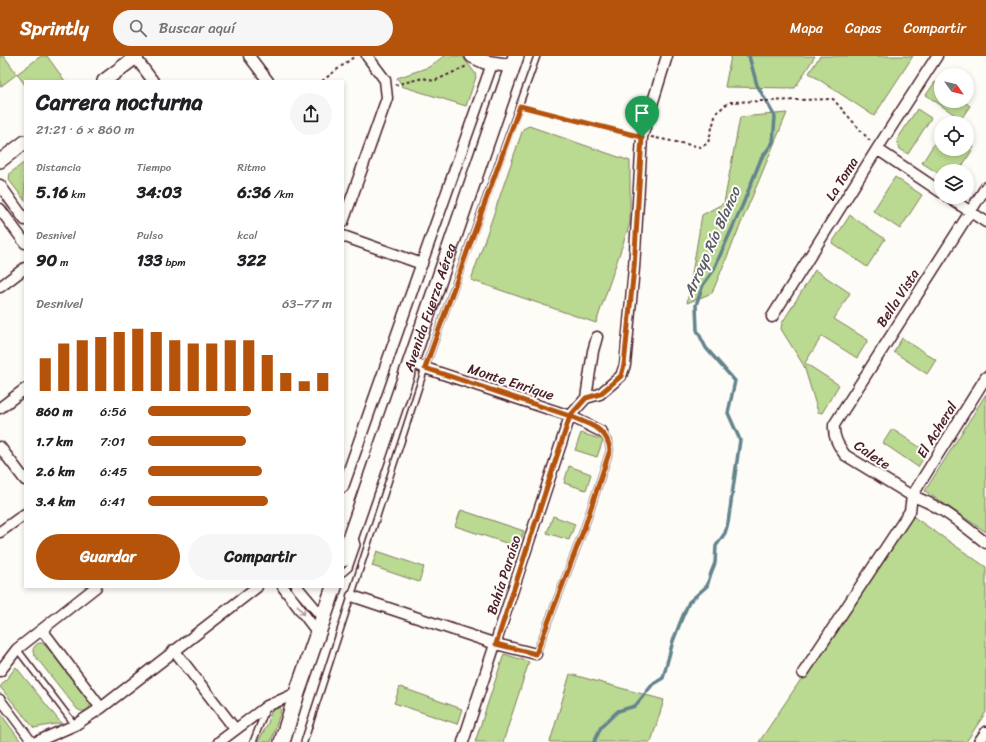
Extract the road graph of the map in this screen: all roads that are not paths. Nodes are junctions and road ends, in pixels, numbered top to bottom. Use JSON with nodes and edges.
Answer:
{"nodes":[{"id":1,"x":249,"y":56,"type":"edge"},
{"id":2,"x":367,"y":56,"type":"edge"},
{"id":3,"x":537,"y":56,"type":"edge"},
{"id":4,"x":667,"y":56,"type":"edge"},
{"id":5,"x":937,"y":56,"type":"edge"},
{"id":6,"x":136,"y":57,"type":"edge"},
{"id":7,"x":475,"y":58,"type":"edge"},
{"id":8,"x":514,"y":61,"type":"edge"},
{"id":9,"x":492,"y":64,"type":"junction"},
{"id":10,"x":105,"y":80,"type":"edge"},
{"id":11,"x":152,"y":80,"type":"edge"},
{"id":12,"x":267,"y":80,"type":"edge"},
{"id":13,"x":24,"y":143,"type":"edge"},
{"id":14,"x":877,"y":149,"type":"junction"},
{"id":15,"x":0,"y":161,"type":"edge"},
{"id":16,"x":0,"y":185,"type":"edge"},
{"id":17,"x":934,"y":187,"type":"edge"},
{"id":18,"x":986,"y":187,"type":"edge"},
{"id":19,"x":958,"y":204,"type":"edge"},
{"id":20,"x":0,"y":210,"type":"edge"},
{"id":21,"x":970,"y":212,"type":"junction"},
{"id":22,"x":24,"y":219,"type":"edge"},
{"id":23,"x":344,"y":219,"type":"edge"},
{"id":24,"x":986,"y":222,"type":"edge"},
{"id":25,"x":344,"y":236,"type":"edge"},
{"id":26,"x":24,"y":242,"type":"edge"},
{"id":27,"x":422,"y":264,"type":"junction"},
{"id":28,"x":24,"y":269,"type":"edge"},
{"id":29,"x":0,"y":287,"type":"edge"},
{"id":30,"x":772,"y":318,"type":"dead end"},
{"id":31,"x":597,"y":337,"type":"dead end"},
{"id":32,"x":411,"y":362,"type":"junction"},
{"id":33,"x":425,"y":368,"type":"junction"},
{"id":34,"x":986,"y":378,"type":"edge"},
{"id":35,"x":24,"y":390,"type":"edge"},
{"id":36,"x":586,"y":398,"type":"junction"},
{"id":37,"x":0,"y":408,"type":"edge"},
{"id":38,"x":570,"y":416,"type":"junction"},
{"id":39,"x":834,"y":425,"type":"joint"},
{"id":40,"x":602,"y":432,"type":"joint"},
{"id":41,"x":0,"y":447,"type":"edge"},
{"id":42,"x":24,"y":479,"type":"edge"},
{"id":43,"x":344,"y":484,"type":"edge"},
{"id":44,"x":912,"y":496,"type":"junction"},
{"id":45,"x":24,"y":515,"type":"edge"},
{"id":46,"x":350,"y":530,"type":"edge"},
{"id":47,"x":0,"y":532,"type":"edge"},
{"id":48,"x":986,"y":543,"type":"edge"},
{"id":49,"x":344,"y":555,"type":"edge"},
{"id":50,"x":344,"y":572,"type":"edge"},
{"id":51,"x":95,"y":588,"type":"edge"},
{"id":52,"x":256,"y":588,"type":"edge"},
{"id":53,"x":284,"y":588,"type":"edge"},
{"id":54,"x":334,"y":588,"type":"edge"},
{"id":55,"x":305,"y":591,"type":"edge"},
{"id":56,"x":352,"y":596,"type":"junction"},
{"id":57,"x":323,"y":618,"type":"junction"},
{"id":58,"x":42,"y":630,"type":"junction"},
{"id":59,"x":318,"y":633,"type":"junction"},
{"id":60,"x":496,"y":644,"type":"junction"},
{"id":61,"x":17,"y":649,"type":"junction"},
{"id":62,"x":174,"y":650,"type":"junction"},
{"id":63,"x":536,"y":654,"type":"joint"},
{"id":64,"x":0,"y":671,"type":"edge"},
{"id":65,"x":803,"y":673,"type":"dead end"},
{"id":66,"x":296,"y":693,"type":"junction"},
{"id":67,"x":0,"y":699,"type":"edge"},
{"id":68,"x":267,"y":706,"type":"junction"},
{"id":69,"x":101,"y":708,"type":"junction"},
{"id":70,"x":75,"y":725,"type":"junction"},
{"id":71,"x":234,"y":730,"type":"junction"},
{"id":72,"x":986,"y":732,"type":"edge"},
{"id":73,"x":32,"y":742,"type":"edge"},
{"id":74,"x":36,"y":742,"type":"edge"},
{"id":75,"x":219,"y":742,"type":"edge"},
{"id":76,"x":253,"y":742,"type":"edge"},
{"id":77,"x":282,"y":742,"type":"edge"},
{"id":78,"x":304,"y":742,"type":"edge"},
{"id":79,"x":463,"y":742,"type":"edge"},
{"id":80,"x":979,"y":742,"type":"edge"}],
"edges":[{"from":1,"to":12,"type":"street"},
{"from":2,"to":23,"type":"street"},
{"from":3,"to":33,"type":"lane"},
{"from":4,"to":36,"type":"street"},
{"from":5,"to":14,"type":"street","name":"La Toma"},
{"from":6,"to":10,"type":"street"},
{"from":6,"to":11,"type":"street"},
{"from":7,"to":9,"type":"street"},
{"from":8,"to":9,"type":"street"},
{"from":8,"to":32,"type":"main road","name":"Avenida Fuerza Aérea"},
{"from":9,"to":27,"type":"street"},
{"from":13,"to":15,"type":"street"},
{"from":14,"to":17,"type":"street"},
{"from":14,"to":30,"type":"street","name":"La Toma"},
{"from":16,"to":22,"type":"street"},
{"from":18,"to":21,"type":"street","name":"Bella Vista"},
{"from":19,"to":21,"type":"street"},
{"from":20,"to":26,"type":"street"},
{"from":21,"to":24,"type":"street"},
{"from":21,"to":39,"type":"street","name":"Bella Vista"},
{"from":25,"to":27,"type":"street"},
{"from":27,"to":43,"type":"street"},
{"from":28,"to":29,"type":"street"},
{"from":31,"to":36,"type":"street"},
{"from":32,"to":33,"type":"street","name":"Monte Enrique"},
{"from":32,"to":46,"type":"main road","name":"Avenida Fuerza Aérea"},
{"from":33,"to":38,"type":"street","name":"Monte Enrique"},
{"from":33,"to":56,"type":"lane"},
{"from":34,"to":44,"type":"street","name":"El Acheral"},
{"from":35,"to":37,"type":"street"},
{"from":36,"to":38,"type":"street"},
{"from":38,"to":40,"type":"street","name":"Monte Enrique"},
{"from":38,"to":60,"type":"street","name":"Bahía Paraíso"},
{"from":39,"to":44,"type":"street","name":"Calete"},
{"from":40,"to":63,"type":"lane"},
{"from":41,"to":42,"type":"street"},
{"from":44,"to":48,"type":"street","name":"Calete"},
{"from":44,"to":65,"type":"street","name":"El Acheral"},
{"from":45,"to":47,"type":"street"},
{"from":46,"to":49,"type":"main road","name":"Avenida Fuerza Aérea"},
{"from":46,"to":50,"type":"lane"},
{"from":51,"to":58,"type":"street"},
{"from":52,"to":62,"type":"street"},
{"from":53,"to":59,"type":"street","one_way":true},
{"from":54,"to":57,"type":"main road"},
{"from":55,"to":57,"type":"street"},
{"from":56,"to":60,"type":"street"},
{"from":56,"to":78,"type":"lane"},
{"from":57,"to":59,"type":"main road"},
{"from":58,"to":61,"type":"street"},
{"from":58,"to":69,"type":"street"},
{"from":59,"to":66,"type":"main road"},
{"from":60,"to":63,"type":"street"},
{"from":60,"to":79,"type":"street","name":"Bahía Paraíso"},
{"from":61,"to":64,"type":"street"},
{"from":61,"to":70,"type":"lane"},
{"from":62,"to":69,"type":"street"},
{"from":62,"to":71,"type":"street"},
{"from":66,"to":68,"type":"street"},
{"from":66,"to":77,"type":"main road"},
{"from":67,"to":73,"type":"street"},
{"from":68,"to":71,"type":"street"},
{"from":68,"to":76,"type":"lane"},
{"from":69,"to":70,"type":"street"},
{"from":70,"to":74,"type":"street"},
{"from":71,"to":75,"type":"street"},
{"from":72,"to":80,"type":"street"}]}
